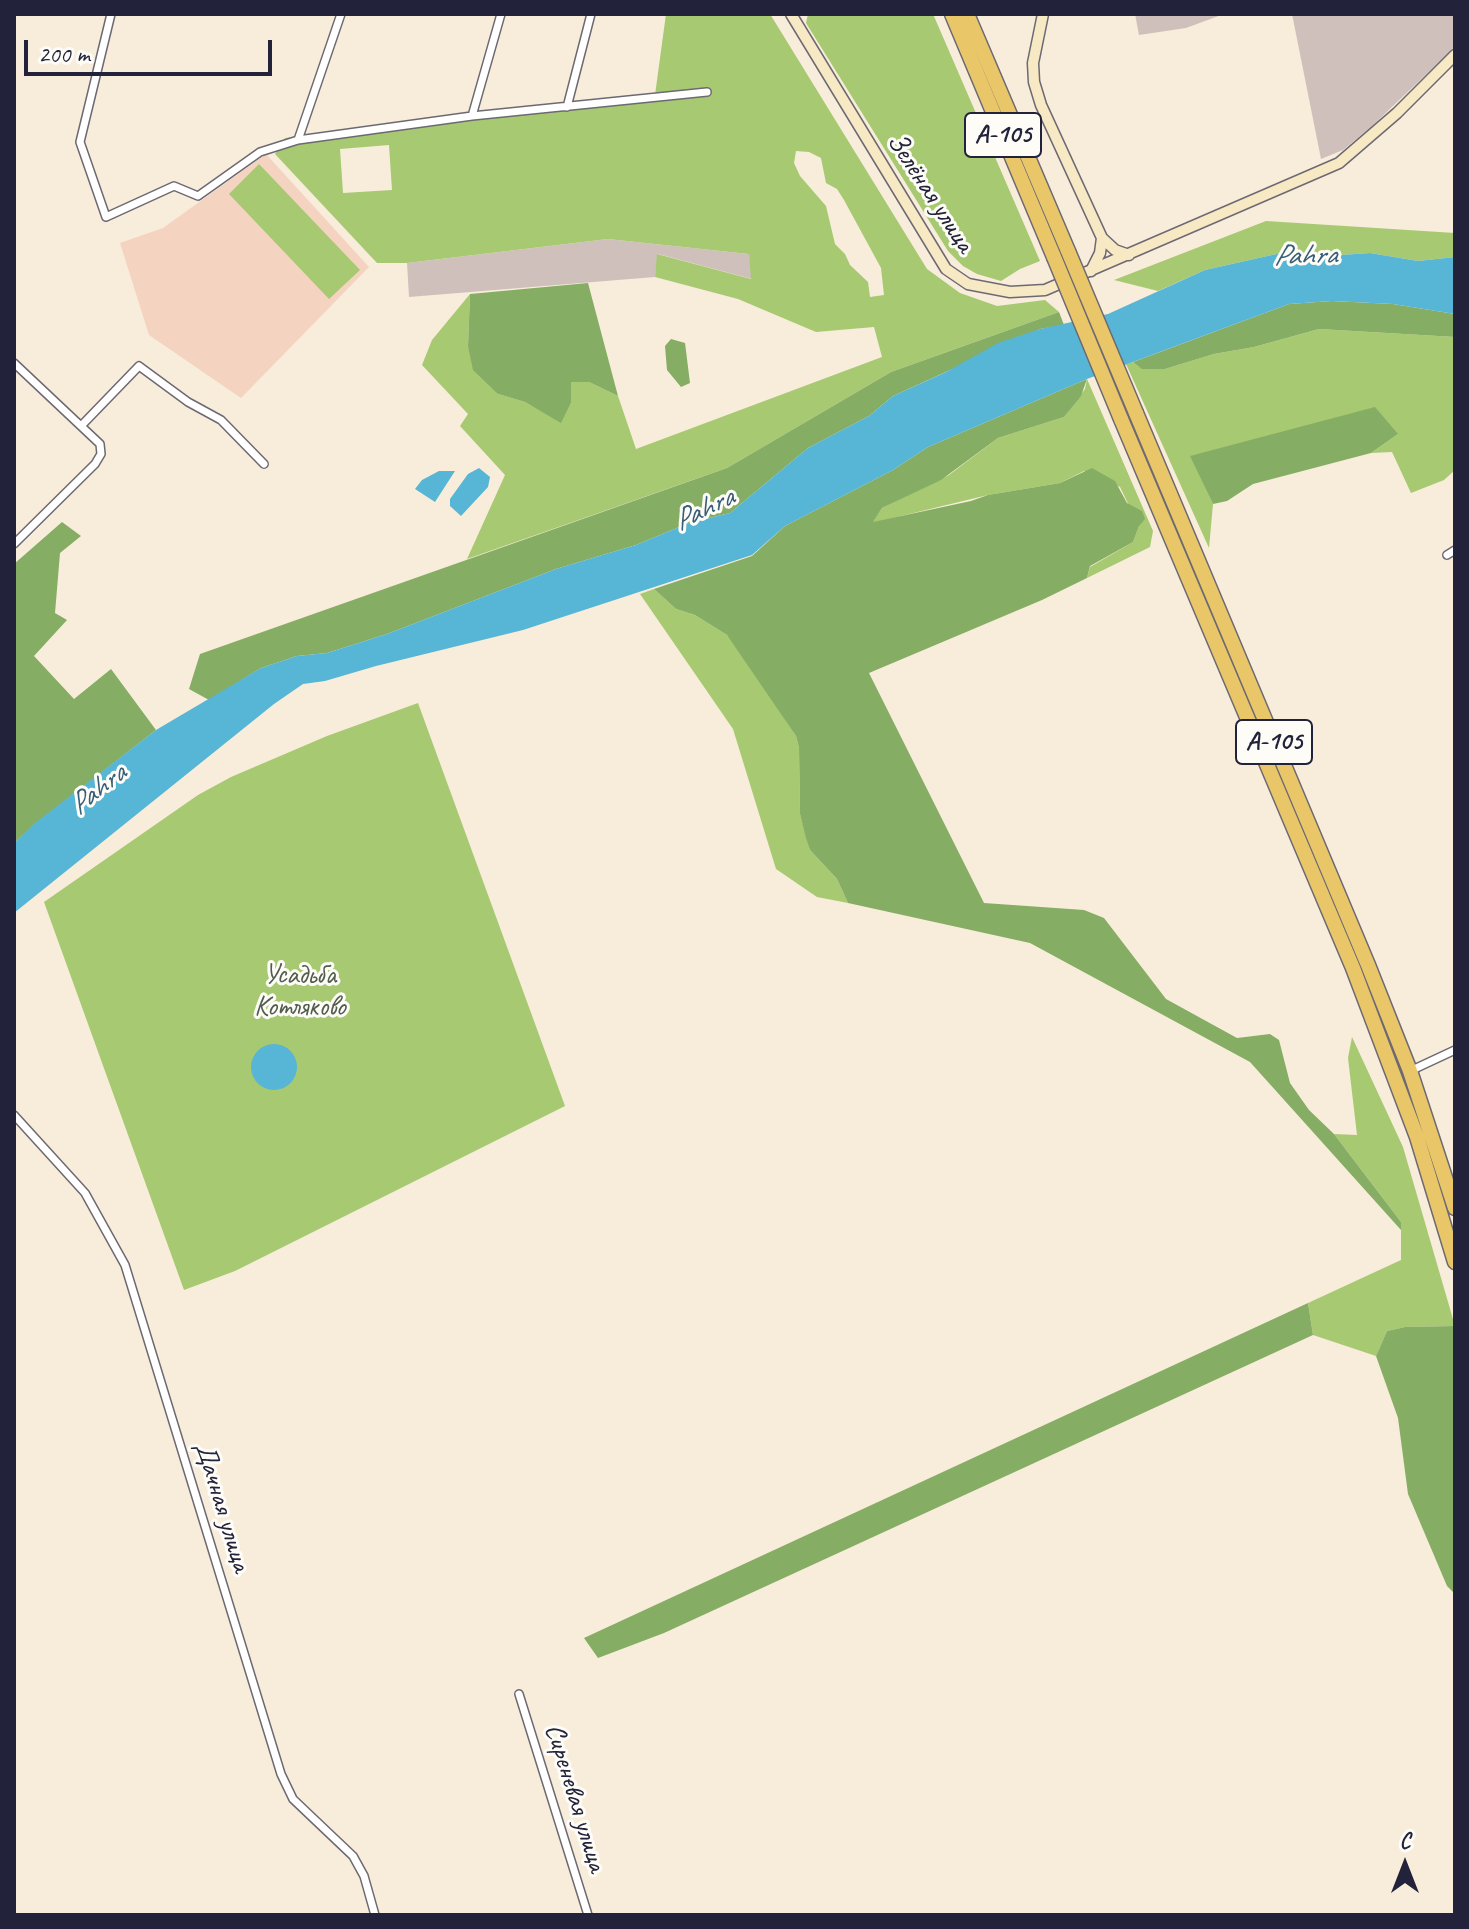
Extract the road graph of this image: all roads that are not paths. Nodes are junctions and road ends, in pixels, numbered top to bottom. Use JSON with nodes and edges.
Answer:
{"nodes":[{"id":1,"x":111,"y":14,"type":"edge"},
{"id":2,"x":341,"y":14,"type":"edge"},
{"id":3,"x":501,"y":14,"type":"edge"},
{"id":4,"x":591,"y":14,"type":"edge"},
{"id":5,"x":791,"y":14,"type":"edge"},
{"id":6,"x":952,"y":14,"type":"edge"},
{"id":7,"x":967,"y":14,"type":"edge"},
{"id":8,"x":973,"y":14,"type":"edge"},
{"id":9,"x":1043,"y":14,"type":"edge"},
{"id":10,"x":974,"y":32,"type":"junction"},
{"id":11,"x":1455,"y":55,"type":"edge"},
{"id":12,"x":707,"y":92,"type":"dead end"},
{"id":13,"x":567,"y":107,"type":"junction"},
{"id":14,"x":472,"y":116,"type":"junction"},
{"id":15,"x":298,"y":140,"type":"junction"},
{"id":16,"x":1102,"y":238,"type":"junction"},
{"id":17,"x":1061,"y":254,"type":"junction"},
{"id":18,"x":1129,"y":255,"type":"junction"},
{"id":19,"x":1091,"y":271,"type":"junction"},
{"id":20,"x":14,"y":363,"type":"edge"},
{"id":21,"x":1128,"y":416,"type":"junction"},
{"id":22,"x":81,"y":426,"type":"junction"},
{"id":23,"x":264,"y":464,"type":"dead end"},
{"id":24,"x":14,"y":544,"type":"edge"},
{"id":25,"x":1455,"y":1050,"type":"edge"},
{"id":26,"x":1410,"y":1071,"type":"junction"},
{"id":27,"x":14,"y":1115,"type":"edge"},
{"id":28,"x":1455,"y":1208,"type":"edge"},
{"id":29,"x":1455,"y":1262,"type":"edge"},
{"id":30,"x":519,"y":1694,"type":"dead end"},
{"id":31,"x":375,"y":1915,"type":"edge"},
{"id":32,"x":588,"y":1915,"type":"edge"}],
"edges":[{"from":1,"to":15,"type":"street"},
{"from":2,"to":15,"type":"street"},
{"from":3,"to":14,"type":"street"},
{"from":4,"to":13,"type":"street"},
{"from":5,"to":19,"type":"street","name":"Зелёная улица"},
{"from":6,"to":17,"type":"highway","number":"А-105"},
{"from":7,"to":10,"type":"highway","number":"А-105"},
{"from":8,"to":10,"type":"street"},
{"from":9,"to":16,"type":"street"},
{"from":10,"to":17,"type":"highway","number":"А-105"},
{"from":11,"to":18,"type":"street","name":"Зелёная улица"},
{"from":12,"to":13,"type":"street"},
{"from":13,"to":14,"type":"street"},
{"from":14,"to":15,"type":"street"},
{"from":16,"to":18,"type":"street"},
{"from":16,"to":19,"type":"street"},
{"from":17,"to":21,"type":"highway","number":"А-105","bridge":true},
{"from":18,"to":19,"type":"street","name":"Зелёная улица"},
{"from":20,"to":22,"type":"street"},
{"from":21,"to":26,"type":"highway","number":"А-105"},
{"from":21,"to":29,"type":"highway","number":"А-105"},
{"from":22,"to":23,"type":"street"},
{"from":22,"to":24,"type":"street"},
{"from":25,"to":26,"type":"street"},
{"from":26,"to":28,"type":"highway","number":"А-105"},
{"from":27,"to":31,"type":"street","name":"Дачная улица"},
{"from":30,"to":32,"type":"street","name":"Сиреневая улица"}]}
